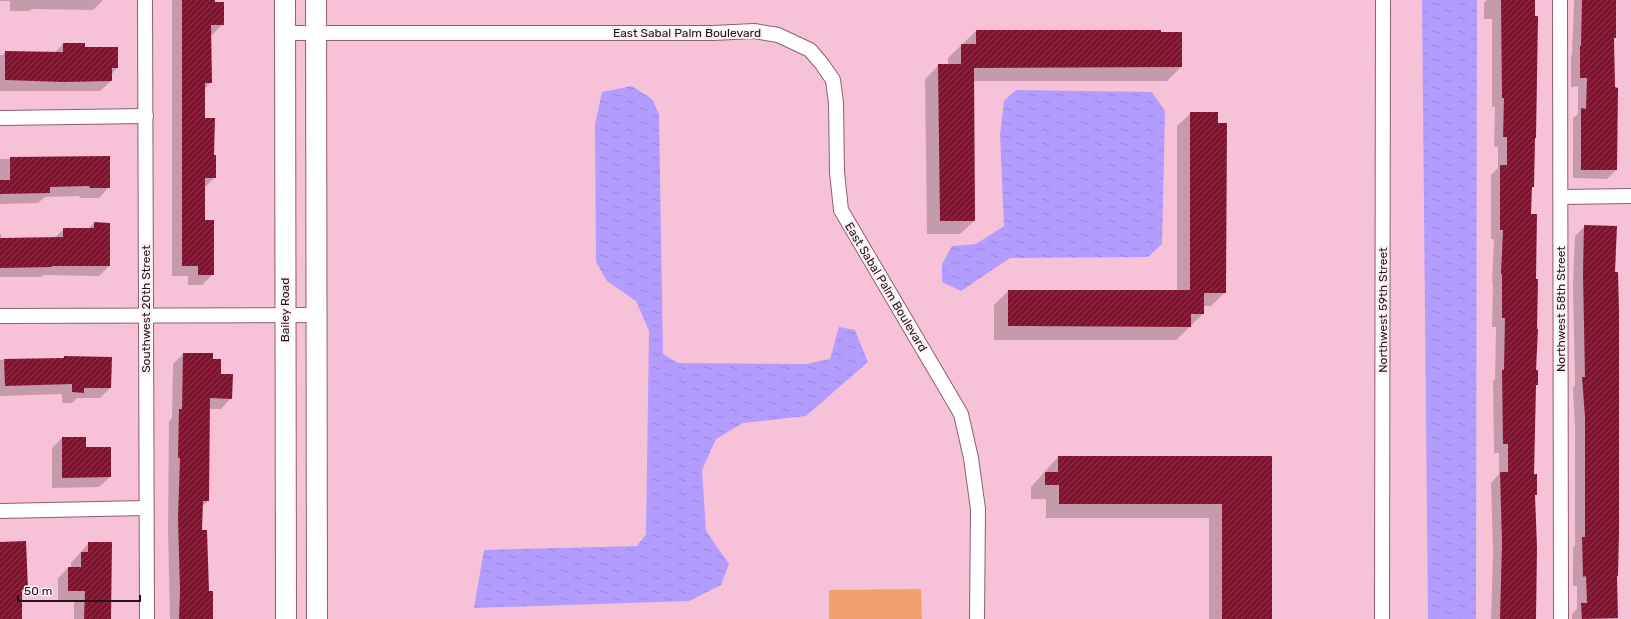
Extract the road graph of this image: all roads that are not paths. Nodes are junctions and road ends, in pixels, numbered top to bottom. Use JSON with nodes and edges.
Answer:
{"nodes":[{"id":1,"x":145,"y":0,"type":"edge"},
{"id":2,"x":285,"y":0,"type":"edge"},
{"id":3,"x":316,"y":0,"type":"edge"},
{"id":4,"x":1383,"y":0,"type":"edge"},
{"id":5,"x":1560,"y":0,"type":"edge"},
{"id":6,"x":285,"y":33,"type":"junction"},
{"id":7,"x":316,"y":33,"type":"junction"},
{"id":8,"x":146,"y":116,"type":"junction"},
{"id":9,"x":0,"y":118,"type":"edge"},
{"id":10,"x":1631,"y":196,"type":"edge"},
{"id":11,"x":1561,"y":197,"type":"junction"},
{"id":12,"x":285,"y":315,"type":"junction"},
{"id":13,"x":316,"y":315,"type":"junction"},
{"id":14,"x":0,"y":316,"type":"edge"},
{"id":15,"x":146,"y":316,"type":"junction"},
{"id":16,"x":146,"y":508,"type":"junction"},
{"id":17,"x":0,"y":512,"type":"edge"},
{"id":18,"x":147,"y":619,"type":"edge"},
{"id":19,"x":286,"y":619,"type":"edge"},
{"id":20,"x":317,"y":619,"type":"edge"},
{"id":21,"x":977,"y":619,"type":"edge"},
{"id":22,"x":1382,"y":619,"type":"edge"},
{"id":23,"x":1561,"y":619,"type":"edge"}],
"edges":[{"from":1,"to":8,"type":"street","name":"Southwest 20th Street"},
{"from":2,"to":6,"type":"street","name":"Bailey Road"},
{"from":3,"to":7,"type":"street"},
{"from":4,"to":22,"type":"street","name":"Northwest 59th Street"},
{"from":5,"to":11,"type":"street","name":"Northwest 58th Street"},
{"from":6,"to":7,"type":"street","name":"East Sabal Palm Boulevard"},
{"from":6,"to":12,"type":"street","name":"Bailey Road"},
{"from":7,"to":13,"type":"street"},
{"from":7,"to":21,"type":"street","name":"East Sabal Palm Boulevard"},
{"from":8,"to":9,"type":"street"},
{"from":8,"to":15,"type":"street","name":"Southwest 20th Street"},
{"from":10,"to":11,"type":"street"},
{"from":11,"to":23,"type":"street","name":"Northwest 58th Street"},
{"from":12,"to":13,"type":"street"},
{"from":12,"to":15,"type":"street"},
{"from":12,"to":19,"type":"street","name":"Bailey Road"},
{"from":13,"to":20,"type":"street"},
{"from":14,"to":15,"type":"street"},
{"from":15,"to":16,"type":"street","name":"Southwest 20th Street"},
{"from":16,"to":17,"type":"street"},
{"from":16,"to":18,"type":"street","name":"Southwest 20th Street"}]}
